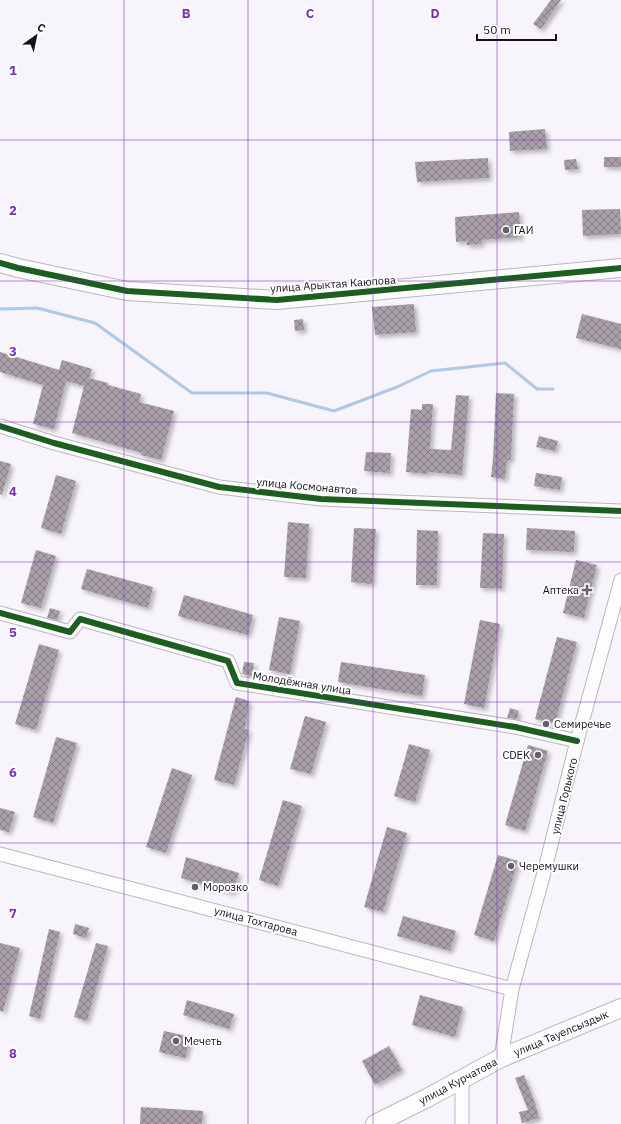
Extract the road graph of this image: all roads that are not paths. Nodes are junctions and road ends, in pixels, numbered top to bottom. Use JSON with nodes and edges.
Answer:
{"nodes":[{"id":1,"x":0,"y":263,"type":"edge"},
{"id":2,"x":621,"y":268,"type":"edge"},
{"id":3,"x":0,"y":426,"type":"edge"},
{"id":4,"x":621,"y":511,"type":"edge"},
{"id":5,"x":621,"y":580,"type":"edge"},
{"id":6,"x":0,"y":613,"type":"edge"},
{"id":7,"x":578,"y":741,"type":"junction"},
{"id":8,"x":0,"y":854,"type":"edge"},
{"id":9,"x":512,"y":989,"type":"junction"},
{"id":10,"x":621,"y":1008,"type":"edge"},
{"id":11,"x":501,"y":1058,"type":"junction"},
{"id":12,"x":462,"y":1080,"type":"junction"},
{"id":13,"x":375,"y":1124,"type":"edge"},
{"id":14,"x":462,"y":1124,"type":"edge"}],
"edges":[{"from":1,"to":2,"type":"street","name":"улица Арыктая Каюпова"},
{"from":3,"to":4,"type":"street","name":"улица Космонавтов"},
{"from":5,"to":7,"type":"street","name":"улица Горького"},
{"from":6,"to":7,"type":"street","name":"Молодёжная улица"},
{"from":7,"to":9,"type":"street","name":"улица Горького"},
{"from":8,"to":9,"type":"street","name":"улица Тохтарова"},
{"from":9,"to":11,"type":"street","name":"улица Курчатова"},
{"from":10,"to":11,"type":"street","name":"улица Тауелсыздык"},
{"from":11,"to":12,"type":"street","name":"улица Курчатова"},
{"from":12,"to":13,"type":"street","name":"улица Курчатова"},
{"from":12,"to":14,"type":"street"}]}
